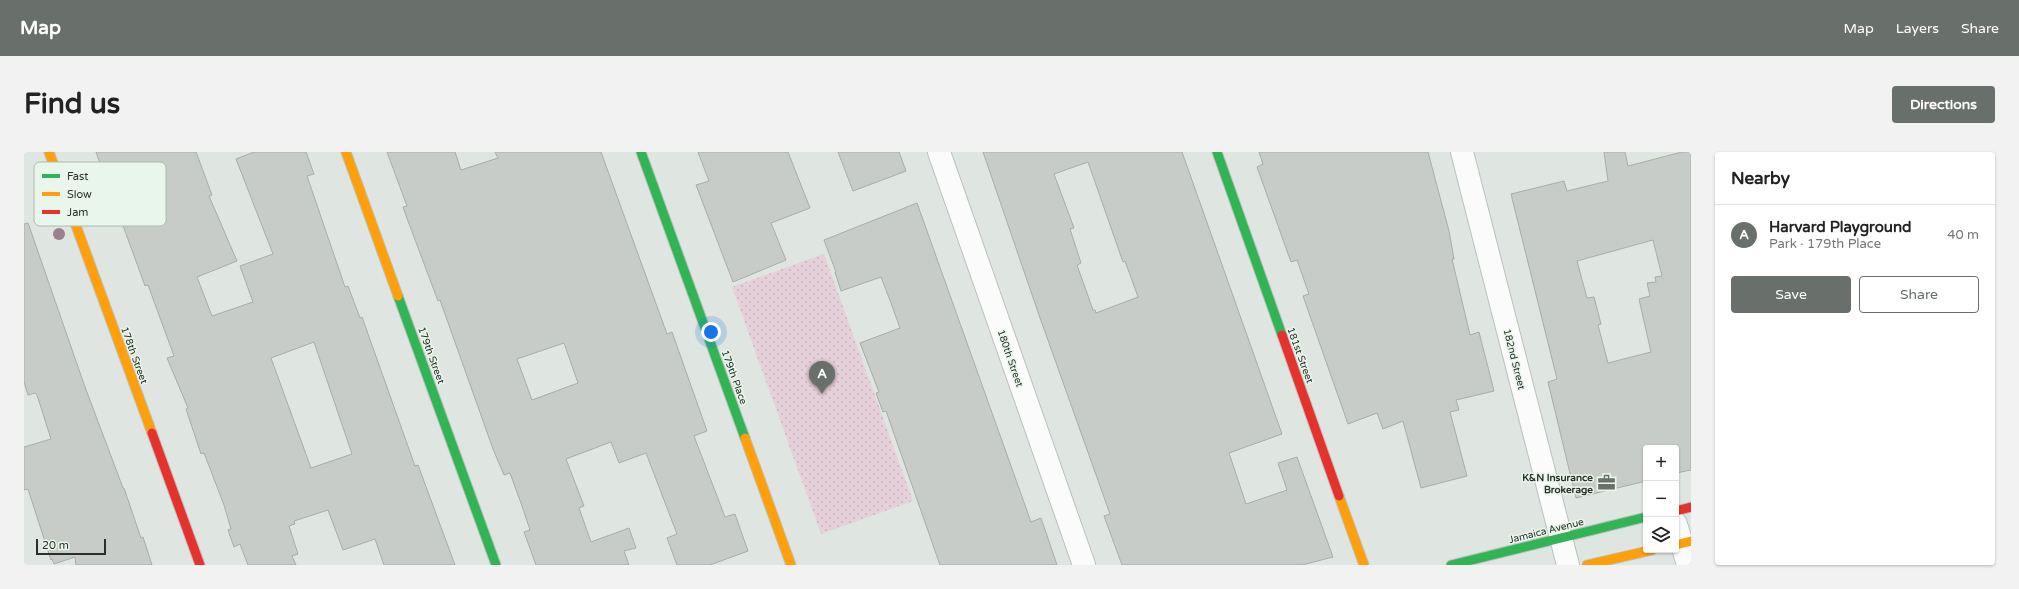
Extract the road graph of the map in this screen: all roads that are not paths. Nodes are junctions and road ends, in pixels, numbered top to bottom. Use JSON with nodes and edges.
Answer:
{"nodes":[{"id":1,"x":49,"y":152,"type":"edge"},
{"id":2,"x":346,"y":152,"type":"edge"},
{"id":3,"x":641,"y":152,"type":"edge"},
{"id":4,"x":939,"y":152,"type":"edge"},
{"id":5,"x":1217,"y":152,"type":"edge"},
{"id":6,"x":1462,"y":152,"type":"edge"},
{"id":7,"x":53,"y":162,"type":"edge"},
{"id":8,"x":76,"y":226,"type":"edge"},
{"id":9,"x":1691,"y":507,"type":"edge"},
{"id":10,"x":1679,"y":510,"type":"edge"},
{"id":11,"x":1643,"y":518,"type":"edge"},
{"id":12,"x":1561,"y":537,"type":"junction"},
{"id":13,"x":1681,"y":538,"type":"edge"},
{"id":14,"x":1643,"y":552,"type":"edge"},
{"id":15,"x":200,"y":565,"type":"edge"},
{"id":16,"x":496,"y":565,"type":"edge"},
{"id":17,"x":791,"y":565,"type":"edge"},
{"id":18,"x":1084,"y":565,"type":"edge"},
{"id":19,"x":1364,"y":565,"type":"edge"},
{"id":20,"x":1451,"y":565,"type":"edge"},
{"id":21,"x":1568,"y":565,"type":"edge"},
{"id":22,"x":1586,"y":565,"type":"edge"},
{"id":23,"x":1688,"y":565,"type":"edge"}],
"edges":[{"from":1,"to":7,"type":"street","name":"178th Street"},
{"from":2,"to":16,"type":"street","name":"179th Street"},
{"from":3,"to":17,"type":"street","name":"179th Place"},
{"from":4,"to":18,"type":"street","name":"180th Street"},
{"from":5,"to":19,"type":"street","name":"181st Street"},
{"from":6,"to":12,"type":"street","name":"182nd Street"},
{"from":8,"to":15,"type":"street","name":"178th Street"},
{"from":9,"to":10,"type":"street"},
{"from":11,"to":12,"type":"street","name":"Jamaica Avenue"},
{"from":12,"to":20,"type":"street","name":"Jamaica Avenue"},
{"from":12,"to":21,"type":"street","name":"182nd Street"},
{"from":13,"to":23,"type":"street"},
{"from":14,"to":22,"type":"street"}]}
